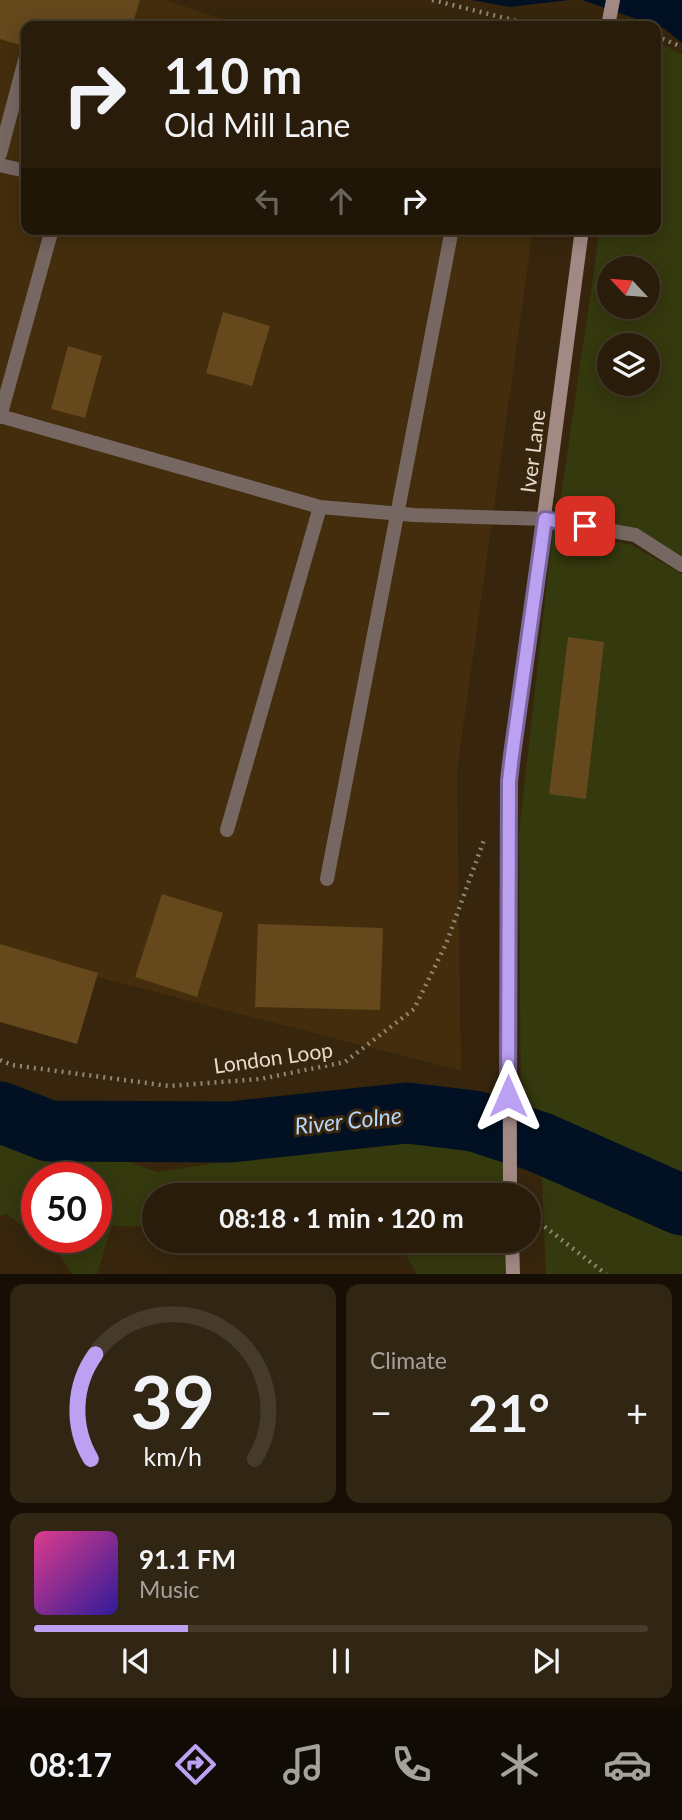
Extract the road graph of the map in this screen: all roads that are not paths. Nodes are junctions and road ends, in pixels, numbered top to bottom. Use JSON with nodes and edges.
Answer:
{"nodes":[{"id":1,"x":613,"y":0,"type":"edge"},
{"id":2,"x":609,"y":21,"type":"edge"},
{"id":3,"x":21,"y":75,"type":"edge"},
{"id":4,"x":0,"y":154,"type":"edge"},
{"id":5,"x":0,"y":165,"type":"edge"},
{"id":6,"x":21,"y":170,"type":"edge"},
{"id":7,"x":50,"y":235,"type":"edge"},
{"id":8,"x":451,"y":235,"type":"edge"},
{"id":9,"x":581,"y":235,"type":"edge"},
{"id":10,"x":0,"y":416,"type":"edge"},
{"id":11,"x":320,"y":507,"type":"junction"},
{"id":12,"x":397,"y":514,"type":"junction"},
{"id":13,"x":545,"y":519,"type":"junction"},
{"id":14,"x":682,"y":565,"type":"edge"},
{"id":15,"x":227,"y":831,"type":"dead end"},
{"id":16,"x":327,"y":879,"type":"dead end"},
{"id":17,"x":510,"y":1183,"type":"edge"},
{"id":18,"x":512,"y":1253,"type":"edge"},
{"id":19,"x":513,"y":1274,"type":"edge"}],
"edges":[{"from":1,"to":2,"type":"main road"},
{"from":3,"to":4,"type":"street"},
{"from":5,"to":6,"type":"street"},
{"from":7,"to":10,"type":"street"},
{"from":8,"to":12,"type":"street"},
{"from":9,"to":13,"type":"main road","name":"Iver Lane"},
{"from":10,"to":11,"type":"street"},
{"from":11,"to":12,"type":"street"},
{"from":11,"to":15,"type":"street"},
{"from":12,"to":13,"type":"street"},
{"from":12,"to":16,"type":"street"},
{"from":13,"to":14,"type":"street"},
{"from":13,"to":17,"type":"main road","name":"Iver Lane"},
{"from":18,"to":19,"type":"main road"}]}
